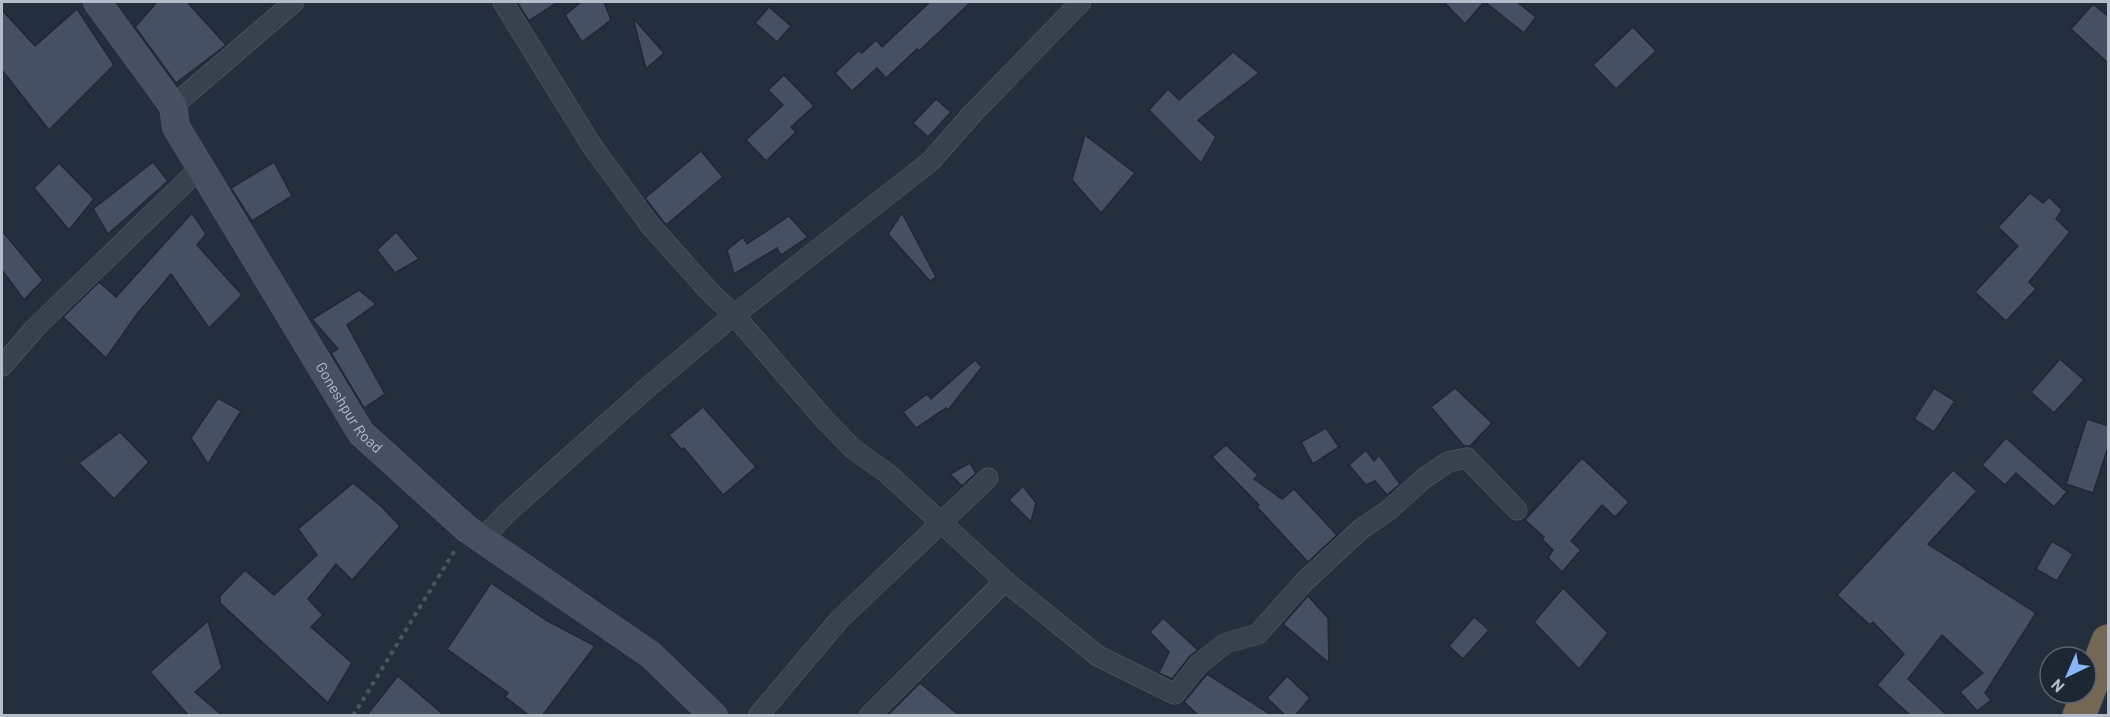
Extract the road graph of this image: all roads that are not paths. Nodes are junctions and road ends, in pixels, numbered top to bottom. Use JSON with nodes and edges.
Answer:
{"nodes":[{"id":1,"x":97,"y":2,"type":"edge"},
{"id":2,"x":294,"y":2,"type":"edge"},
{"id":3,"x":503,"y":2,"type":"edge"},
{"id":4,"x":1082,"y":2,"type":"edge"},
{"id":5,"x":173,"y":106,"type":"junction"},
{"id":6,"x":200,"y":168,"type":"junction"},
{"id":7,"x":734,"y":315,"type":"junction"},
{"id":8,"x":2,"y":366,"type":"edge"},
{"id":9,"x":988,"y":478,"type":"dead end"},
{"id":10,"x":1516,"y":510,"type":"dead end"},
{"id":11,"x":942,"y":522,"type":"junction"},
{"id":12,"x":475,"y":534,"type":"junction"},
{"id":13,"x":1005,"y":581,"type":"junction"},
{"id":14,"x":2109,"y":641,"type":"edge"},
{"id":15,"x":714,"y":716,"type":"edge"},
{"id":16,"x":758,"y":716,"type":"edge"},
{"id":17,"x":869,"y":716,"type":"edge"},
{"id":18,"x":2079,"y":716,"type":"edge"}],
"edges":[{"from":1,"to":5,"type":"street","name":"Goneshpur Road"},
{"from":2,"to":5,"type":"street"},
{"from":3,"to":7,"type":"street"},
{"from":4,"to":7,"type":"street"},
{"from":5,"to":6,"type":"street","name":"Goneshpur Road"},
{"from":6,"to":8,"type":"street"},
{"from":6,"to":12,"type":"street","name":"Goneshpur Road"},
{"from":7,"to":11,"type":"street"},
{"from":7,"to":12,"type":"street"},
{"from":9,"to":11,"type":"street"},
{"from":10,"to":13,"type":"street"},
{"from":11,"to":13,"type":"street"},
{"from":11,"to":16,"type":"street"},
{"from":12,"to":15,"type":"street","name":"Goneshpur Road"},
{"from":13,"to":17,"type":"street"},
{"from":14,"to":18,"type":"highway"}]}
